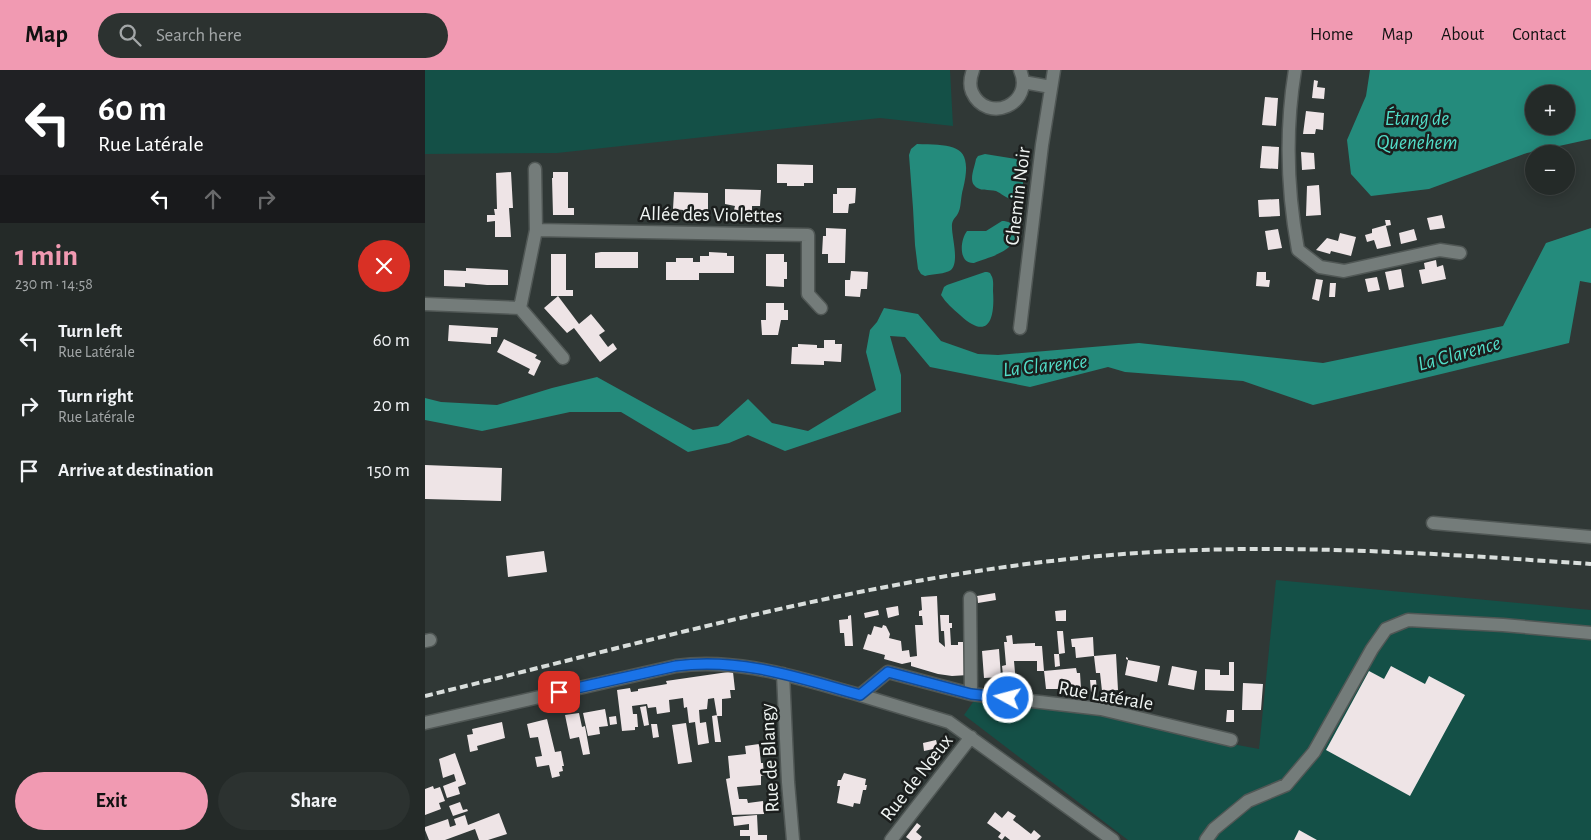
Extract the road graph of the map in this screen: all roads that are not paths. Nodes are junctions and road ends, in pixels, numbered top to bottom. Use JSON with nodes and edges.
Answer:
{"nodes":[{"id":1,"x":973,"y":70,"type":"edge"},
{"id":2,"x":1055,"y":70,"type":"edge"},
{"id":3,"x":1295,"y":70,"type":"edge"},
{"id":4,"x":1022,"y":76,"type":"edge"},
{"id":5,"x":1051,"y":87,"type":"junction"},
{"id":6,"x":535,"y":170,"type":"dead end"},
{"id":7,"x":536,"y":230,"type":"junction"},
{"id":8,"x":1461,"y":254,"type":"dead end"},
{"id":9,"x":425,"y":304,"type":"edge"},
{"id":10,"x":520,"y":308,"type":"junction"},
{"id":11,"x":821,"y":308,"type":"dead end"},
{"id":12,"x":1020,"y":328,"type":"dead end"},
{"id":13,"x":563,"y":358,"type":"dead end"},
{"id":14,"x":1433,"y":523,"type":"dead end"},
{"id":15,"x":1591,"y":537,"type":"edge"},
{"id":16,"x":970,"y":598,"type":"dead end"},
{"id":17,"x":1591,"y":633,"type":"edge"},
{"id":18,"x":783,"y":674,"type":"junction"},
{"id":19,"x":971,"y":694,"type":"junction"},
{"id":20,"x":860,"y":695,"type":"junction"},
{"id":21,"x":425,"y":723,"type":"edge"},
{"id":22,"x":971,"y":738,"type":"junction"},
{"id":23,"x":1231,"y":740,"type":"dead end"},
{"id":24,"x":793,"y":840,"type":"edge"},
{"id":25,"x":892,"y":840,"type":"edge"},
{"id":26,"x":1113,"y":840,"type":"edge"},
{"id":27,"x":1206,"y":840,"type":"edge"}],
"edges":[{"from":1,"to":4,"type":"street"},
{"from":2,"to":5,"type":"street","name":"Chemin Noir"},
{"from":3,"to":8,"type":"street"},
{"from":4,"to":5,"type":"street"},
{"from":5,"to":12,"type":"street","name":"Chemin Noir"},
{"from":6,"to":7,"type":"street"},
{"from":7,"to":10,"type":"street"},
{"from":7,"to":11,"type":"street","name":"Allée des Violettes"},
{"from":9,"to":10,"type":"street"},
{"from":10,"to":13,"type":"street"},
{"from":14,"to":15,"type":"street"},
{"from":16,"to":19,"type":"street"},
{"from":17,"to":27,"type":"street"},
{"from":18,"to":20,"type":"street"},
{"from":18,"to":21,"type":"street"},
{"from":18,"to":24,"type":"street","name":"Rue de Blangy"},
{"from":19,"to":20,"type":"street","name":"Rue Latérale"},
{"from":19,"to":23,"type":"street","name":"Rue Latérale"},
{"from":20,"to":22,"type":"street"},
{"from":22,"to":25,"type":"street","name":"Rue de Nœux"},
{"from":22,"to":26,"type":"street"}]}
